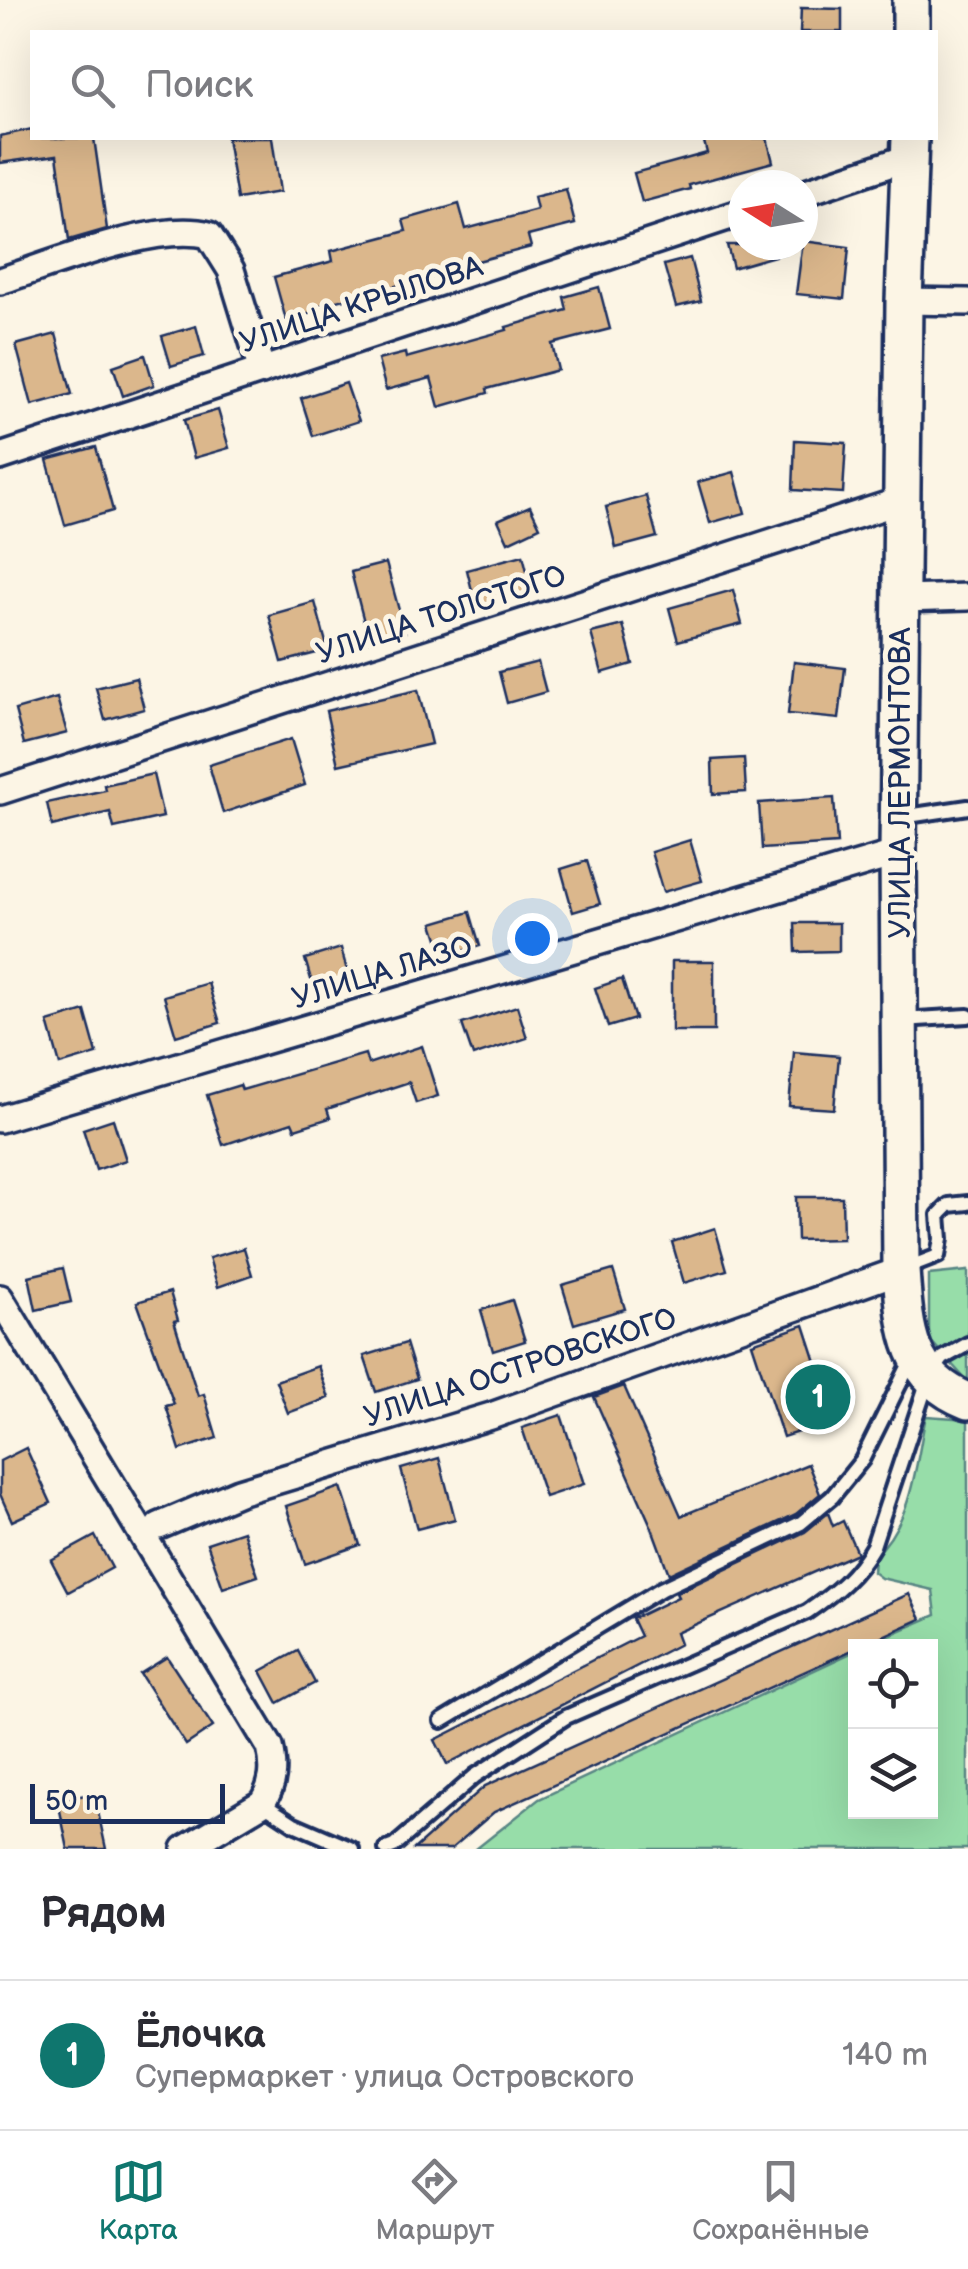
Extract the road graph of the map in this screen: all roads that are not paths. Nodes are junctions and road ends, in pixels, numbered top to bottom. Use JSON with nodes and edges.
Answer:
{"nodes":[{"id":1,"x":911,"y":0,"type":"edge"},
{"id":2,"x":911,"y":30,"type":"edge"},
{"id":3,"x":910,"y":147,"type":"edge"},
{"id":4,"x":818,"y":186,"type":"edge"},
{"id":5,"x":728,"y":217,"type":"edge"},
{"id":6,"x":0,"y":281,"type":"edge"},
{"id":7,"x":904,"y":301,"type":"junction"},
{"id":8,"x":968,"y":302,"type":"edge"},
{"id":9,"x":262,"y":371,"type":"junction"},
{"id":10,"x":0,"y":457,"type":"edge"},
{"id":11,"x":903,"y":500,"type":"junction"},
{"id":12,"x":968,"y":597,"type":"edge"},
{"id":13,"x":902,"y":598,"type":"junction"},
{"id":14,"x":0,"y":791,"type":"edge"},
{"id":15,"x":968,"y":807,"type":"edge"},
{"id":16,"x":899,"y":817,"type":"junction"},
{"id":17,"x":898,"y":852,"type":"junction"},
{"id":18,"x":968,"y":1016,"type":"edge"},
{"id":19,"x":899,"y":1020,"type":"junction"},
{"id":20,"x":0,"y":1119,"type":"edge"},
{"id":21,"x":968,"y":1203,"type":"edge"},
{"id":22,"x":901,"y":1270,"type":"junction"},
{"id":23,"x":0,"y":1298,"type":"edge"},
{"id":24,"x":968,"y":1344,"type":"edge"},
{"id":25,"x":922,"y":1365,"type":"junction"},
{"id":26,"x":968,"y":1401,"type":"edge"},
{"id":27,"x":159,"y":1526,"type":"dead end"},
{"id":28,"x":442,"y":1721,"type":"dead end"},
{"id":29,"x":262,"y":1803,"type":"junction"},
{"id":30,"x":185,"y":1849,"type":"edge"},
{"id":31,"x":352,"y":1849,"type":"edge"},
{"id":32,"x":386,"y":1849,"type":"edge"}],
"edges":[{"from":1,"to":2,"type":"main road"},
{"from":3,"to":4,"type":"street"},
{"from":3,"to":7,"type":"main road","name":"УЛИЦА ЛЕРМОНТОВА"},
{"from":5,"to":9,"type":"street","name":"УЛИЦА КРЫЛОВА"},
{"from":6,"to":9,"type":"street"},
{"from":7,"to":8,"type":"street"},
{"from":7,"to":11,"type":"main road","name":"УЛИЦА ЛЕРМОНТОВА"},
{"from":9,"to":10,"type":"street","name":"УЛИЦА КРЫЛОВА"},
{"from":11,"to":13,"type":"main road","name":"УЛИЦА ЛЕРМОНТОВА"},
{"from":11,"to":14,"type":"street","name":"УЛИЦА ТОЛСТОГО"},
{"from":12,"to":13,"type":"street"},
{"from":13,"to":16,"type":"main road","name":"УЛИЦА ЛЕРМОНТОВА"},
{"from":15,"to":16,"type":"lane"},
{"from":16,"to":17,"type":"main road","name":"УЛИЦА ЛЕРМОНТОВА"},
{"from":17,"to":19,"type":"main road","name":"УЛИЦА ЛЕРМОНТОВА"},
{"from":17,"to":20,"type":"street","name":"УЛИЦА ЛАЗО"},
{"from":18,"to":19,"type":"lane"},
{"from":19,"to":22,"type":"main road","name":"УЛИЦА ЛЕРМОНТОВА"},
{"from":21,"to":22,"type":"lane"},
{"from":22,"to":25,"type":"main road","name":"УЛИЦА ЛЕРМОНТОВА"},
{"from":22,"to":27,"type":"street","name":"УЛИЦА ОСТРОВСКОГО"},
{"from":23,"to":29,"type":"street"},
{"from":24,"to":25,"type":"lane"},
{"from":25,"to":26,"type":"main road"},
{"from":25,"to":28,"type":"lane"},
{"from":25,"to":32,"type":"lane"},
{"from":29,"to":30,"type":"street"},
{"from":29,"to":31,"type":"lane"}]}
